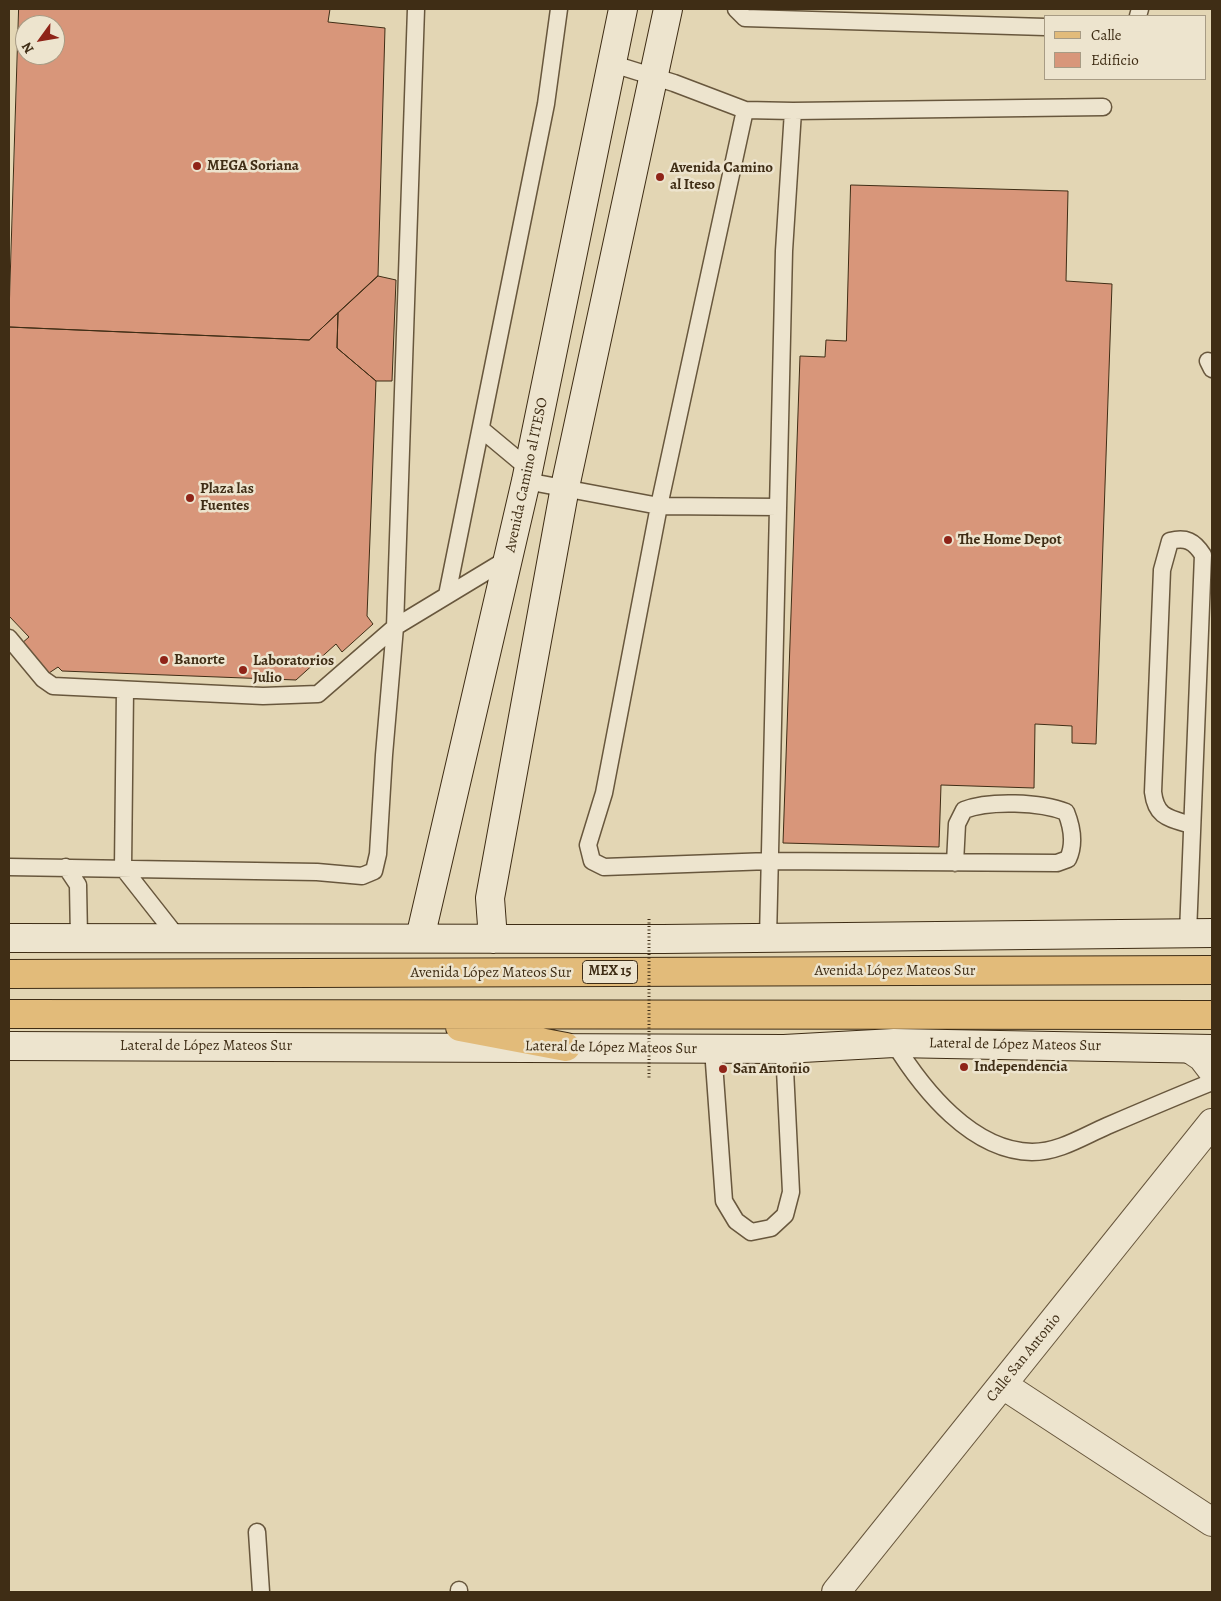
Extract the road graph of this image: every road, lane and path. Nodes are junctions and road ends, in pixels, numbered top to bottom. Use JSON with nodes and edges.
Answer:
{"nodes":[{"id":1,"x":416,"y":9,"type":"edge"},
{"id":2,"x":559,"y":9,"type":"edge"},
{"id":3,"x":623,"y":9,"type":"edge"},
{"id":4,"x":668,"y":9,"type":"edge"},
{"id":5,"x":736,"y":9,"type":"edge"},
{"id":6,"x":1044,"y":27,"type":"edge"},
{"id":7,"x":613,"y":64,"type":"junction"},
{"id":8,"x":654,"y":77,"type":"junction"},
{"id":9,"x":1103,"y":107,"type":"dead end"},
{"id":10,"x":745,"y":110,"type":"junction"},
{"id":11,"x":792,"y":110,"type":"junction"},
{"id":12,"x":481,"y":429,"type":"junction"},
{"id":13,"x":528,"y":475,"type":"junction"},
{"id":14,"x":565,"y":487,"type":"junction"},
{"id":15,"x":659,"y":506,"type":"junction"},
{"id":16,"x":778,"y":507,"type":"junction"},
{"id":17,"x":508,"y":558,"type":"junction"},
{"id":18,"x":447,"y":595,"type":"junction"},
{"id":19,"x":395,"y":626,"type":"junction"},
{"id":20,"x":9,"y":638,"type":"edge"},
{"id":21,"x":125,"y":690,"type":"junction"},
{"id":22,"x":1190,"y":825,"type":"junction"},
{"id":23,"x":770,"y":861,"type":"junction"},
{"id":24,"x":956,"y":863,"type":"junction"},
{"id":25,"x":9,"y":867,"type":"edge"},
{"id":26,"x":66,"y":868,"type":"junction"},
{"id":27,"x":123,"y":868,"type":"junction"},
{"id":28,"x":649,"y":919,"type":"dead end"},
{"id":29,"x":1200,"y":933,"type":"edge"},
{"id":30,"x":9,"y":938,"type":"edge"},
{"id":31,"x":80,"y":938,"type":"junction"},
{"id":32,"x":178,"y":938,"type":"junction"},
{"id":33,"x":420,"y":938,"type":"junction"},
{"id":34,"x":493,"y":938,"type":"junction"},
{"id":35,"x":768,"y":938,"type":"junction"},
{"id":36,"x":1212,"y":970,"type":"edge"},
{"id":37,"x":9,"y":974,"type":"edge"},
{"id":38,"x":9,"y":1014,"type":"edge"},
{"id":39,"x":390,"y":1014,"type":"junction"},
{"id":40,"x":1212,"y":1015,"type":"edge"},
{"id":41,"x":894,"y":1043,"type":"junction"},
{"id":42,"x":9,"y":1046,"type":"edge"},
{"id":43,"x":566,"y":1047,"type":"junction"},
{"id":44,"x":713,"y":1049,"type":"junction"},
{"id":45,"x":784,"y":1049,"type":"junction"},
{"id":46,"x":1201,"y":1049,"type":"edge"},
{"id":47,"x":1212,"y":1070,"type":"edge"},
{"id":48,"x":649,"y":1078,"type":"dead end"},
{"id":49,"x":1212,"y":1082,"type":"edge"},
{"id":50,"x":1212,"y":1123,"type":"edge"},
{"id":51,"x":1003,"y":1385,"type":"junction"},
{"id":52,"x":1212,"y":1522,"type":"edge"},
{"id":53,"x":257,"y":1532,"type":"dead end"},
{"id":54,"x":261,"y":1592,"type":"edge"},
{"id":55,"x":836,"y":1592,"type":"edge"}],
"edges":[{"from":1,"to":19,"type":"lane"},
{"from":2,"to":12,"type":"lane"},
{"from":3,"to":7,"type":"main road","name":"Avenida Camino al ITESO"},
{"from":4,"to":8,"type":"main road"},
{"from":5,"to":6,"type":"lane"},
{"from":7,"to":8,"type":"lane"},
{"from":7,"to":13,"type":"main road","name":"Avenida Camino al ITESO"},
{"from":8,"to":10,"type":"lane"},
{"from":8,"to":14,"type":"main road"},
{"from":9,"to":11,"type":"lane"},
{"from":10,"to":11,"type":"lane"},
{"from":10,"to":15,"type":"lane"},
{"from":11,"to":16,"type":"lane"},
{"from":12,"to":13,"type":"lane"},
{"from":12,"to":18,"type":"lane"},
{"from":13,"to":14,"type":"lane"},
{"from":13,"to":17,"type":"main road","name":"Avenida Camino al ITESO"},
{"from":14,"to":15,"type":"lane"},
{"from":14,"to":34,"type":"main road"},
{"from":15,"to":16,"type":"lane"},
{"from":15,"to":23,"type":"lane"},
{"from":16,"to":23,"type":"lane"},
{"from":17,"to":18,"type":"lane"},
{"from":17,"to":33,"type":"main road","name":"Avenida Camino al ITESO"},
{"from":18,"to":19,"type":"lane"},
{"from":19,"to":21,"type":"lane"},
{"from":19,"to":27,"type":"lane"},
{"from":20,"to":21,"type":"lane"},
{"from":21,"to":27,"type":"lane"},
{"from":22,"to":22,"type":"lane"},
{"from":22,"to":29,"type":"lane"},
{"from":23,"to":24,"type":"lane"},
{"from":23,"to":35,"type":"lane"},
{"from":24,"to":24,"type":"lane"},
{"from":25,"to":26,"type":"lane"},
{"from":26,"to":27,"type":"lane"},
{"from":26,"to":31,"type":"lane"},
{"from":27,"to":32,"type":"lane"},
{"from":28,"to":48,"type":"path","bridge":true},
{"from":29,"to":35,"type":"main road"},
{"from":30,"to":31,"type":"main road"},
{"from":31,"to":32,"type":"main road"},
{"from":32,"to":33,"type":"main road"},
{"from":33,"to":34,"type":"main road"},
{"from":34,"to":35,"type":"main road"},
{"from":36,"to":37,"type":"main road","name":"Avenida López Mateos Sur","number":"MEX 15"},
{"from":38,"to":39,"type":"main road"},
{"from":39,"to":40,"type":"main road"},
{"from":39,"to":43,"type":"main road"},
{"from":41,"to":45,"type":"main road","name":"Lateral de López Mateos Sur"},
{"from":41,"to":46,"type":"main road","name":"Lateral de López Mateos Sur"},
{"from":41,"to":49,"type":"lane"},
{"from":42,"to":43,"type":"main road","name":"Lateral de López Mateos Sur"},
{"from":43,"to":44,"type":"main road","name":"Lateral de López Mateos Sur"},
{"from":44,"to":45,"type":"main road","name":"Lateral de López Mateos Sur"},
{"from":44,"to":45,"type":"lane"},
{"from":46,"to":47,"type":"main road"},
{"from":50,"to":51,"type":"main road","name":"Calle San Antonio"},
{"from":51,"to":52,"type":"main road"},
{"from":51,"to":55,"type":"main road","name":"Calle San Antonio"},
{"from":53,"to":54,"type":"lane"}]}
